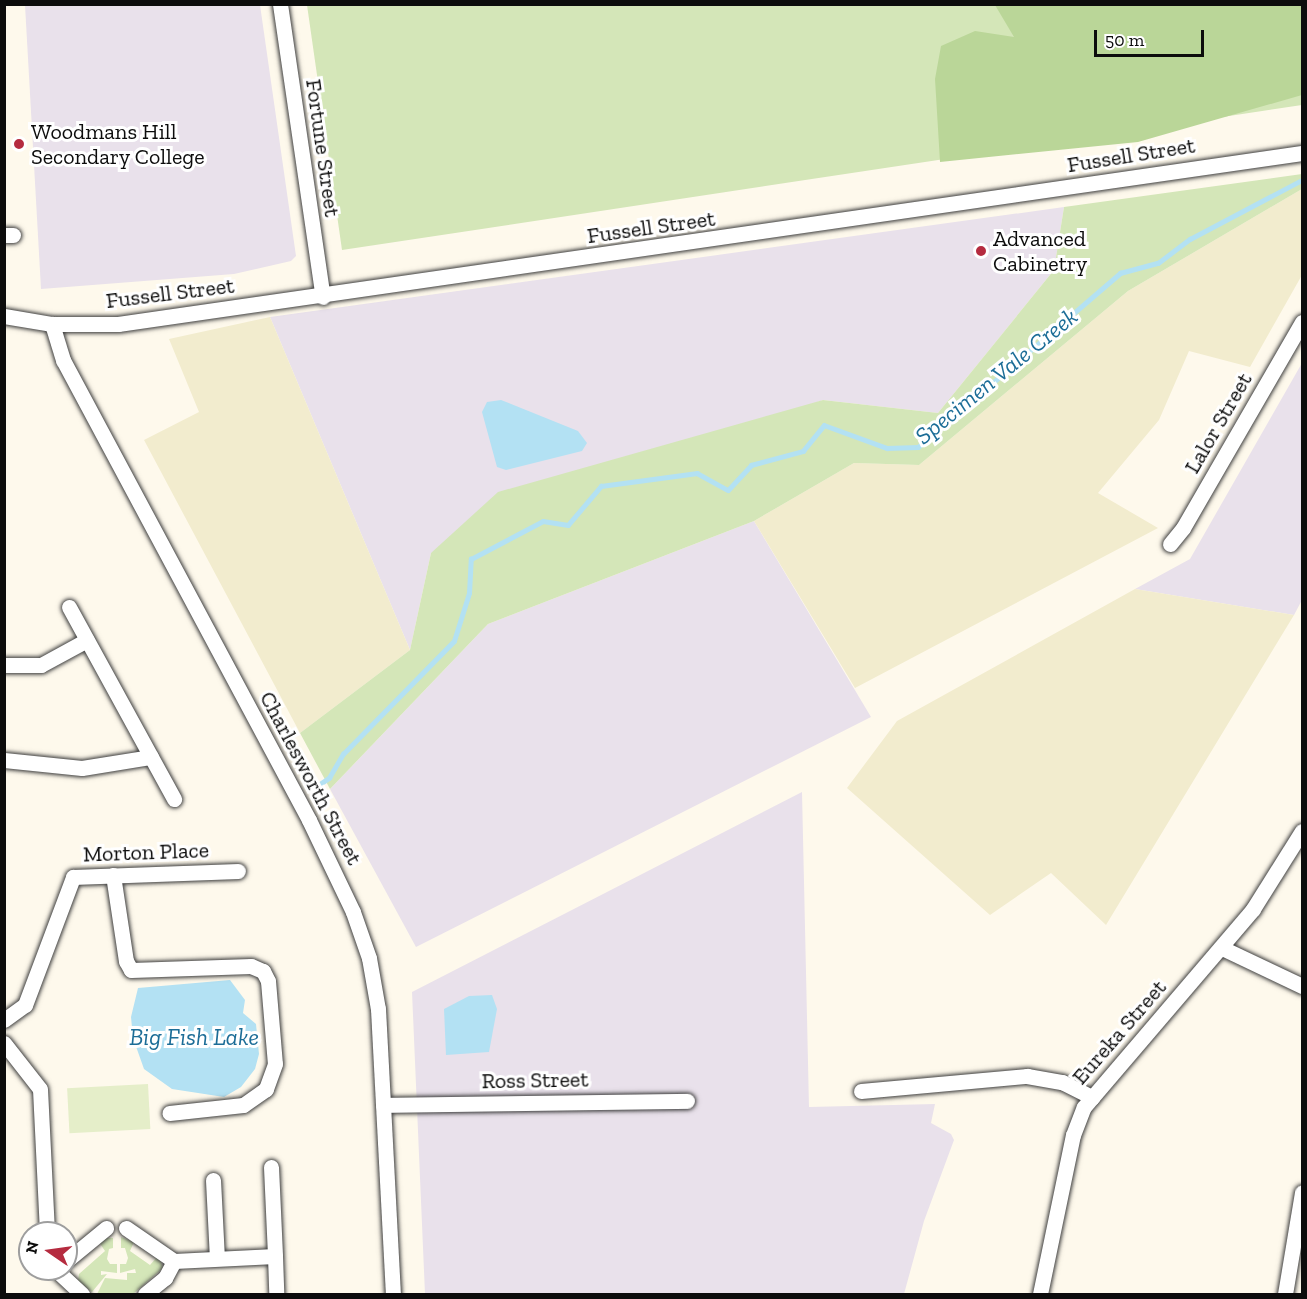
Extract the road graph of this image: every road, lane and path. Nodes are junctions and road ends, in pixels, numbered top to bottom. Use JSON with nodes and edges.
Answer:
{"nodes":[{"id":1,"x":280,"y":4,"type":"edge"},
{"id":2,"x":1302,"y":153,"type":"edge"},
{"id":3,"x":323,"y":297,"type":"junction"},
{"id":4,"x":4,"y":316,"type":"edge"},
{"id":5,"x":1302,"y":322,"type":"edge"},
{"id":6,"x":52,"y":324,"type":"junction"},
{"id":7,"x":1170,"y":544,"type":"dead end"},
{"id":8,"x":69,"y":607,"type":"dead end"},
{"id":9,"x":87,"y":640,"type":"junction"},
{"id":10,"x":4,"y":665,"type":"edge"},
{"id":11,"x":151,"y":756,"type":"junction"},
{"id":12,"x":4,"y":760,"type":"edge"},
{"id":13,"x":174,"y":799,"type":"dead end"},
{"id":14,"x":1302,"y":831,"type":"edge"},
{"id":15,"x":238,"y":871,"type":"dead end"},
{"id":16,"x":113,"y":875,"type":"junction"},
{"id":17,"x":1222,"y":948,"type":"junction"},
{"id":18,"x":1302,"y":986,"type":"edge"},
{"id":19,"x":4,"y":1020,"type":"edge"},
{"id":20,"x":4,"y":1043,"type":"edge"},
{"id":21,"x":861,"y":1091,"type":"dead end"},
{"id":22,"x":1092,"y":1097,"type":"junction"},
{"id":23,"x":687,"y":1101,"type":"dead end"},
{"id":24,"x":383,"y":1105,"type":"junction"},
{"id":25,"x":169,"y":1113,"type":"dead end"},
{"id":26,"x":271,"y":1167,"type":"dead end"},
{"id":27,"x":213,"y":1180,"type":"dead end"},
{"id":28,"x":1302,"y":1192,"type":"edge"},
{"id":29,"x":46,"y":1221,"type":"edge"},
{"id":30,"x":106,"y":1228,"type":"dead end"},
{"id":31,"x":126,"y":1228,"type":"dead end"},
{"id":32,"x":78,"y":1251,"type":"edge"},
{"id":33,"x":275,"y":1256,"type":"junction"},
{"id":34,"x":217,"y":1258,"type":"junction"},
{"id":35,"x":174,"y":1261,"type":"junction"},
{"id":36,"x":1295,"y":1277,"type":"edge"},
{"id":37,"x":70,"y":1281,"type":"edge"},
{"id":38,"x":82,"y":1294,"type":"edge"},
{"id":39,"x":145,"y":1294,"type":"edge"},
{"id":40,"x":276,"y":1294,"type":"edge"},
{"id":41,"x":393,"y":1294,"type":"edge"},
{"id":42,"x":1040,"y":1294,"type":"edge"},
{"id":43,"x":1286,"y":1294,"type":"edge"}],
"edges":[{"from":1,"to":3,"type":"street","name":"Fortune Street"},
{"from":2,"to":3,"type":"street","name":"Fussell Street"},
{"from":3,"to":6,"type":"street","name":"Fussell Street"},
{"from":4,"to":6,"type":"street","name":"Fussell Street"},
{"from":5,"to":7,"type":"street","name":"Lalor Street"},
{"from":6,"to":24,"type":"street","name":"Charlesworth Street"},
{"from":8,"to":9,"type":"street"},
{"from":9,"to":10,"type":"street"},
{"from":9,"to":11,"type":"street"},
{"from":11,"to":12,"type":"street"},
{"from":11,"to":13,"type":"street"},
{"from":14,"to":17,"type":"street","name":"Eureka Street"},
{"from":15,"to":16,"type":"street","name":"Morton Place"},
{"from":16,"to":19,"type":"street","name":"Morton Place"},
{"from":16,"to":25,"type":"street"},
{"from":17,"to":18,"type":"street"},
{"from":17,"to":22,"type":"street","name":"Eureka Street"},
{"from":20,"to":29,"type":"street"},
{"from":21,"to":22,"type":"street"},
{"from":22,"to":42,"type":"street","name":"Eureka Street"},
{"from":23,"to":24,"type":"street","name":"Ross Street"},
{"from":24,"to":41,"type":"street","name":"Charlesworth Street"},
{"from":26,"to":33,"type":"street"},
{"from":27,"to":34,"type":"street"},
{"from":28,"to":36,"type":"street"},
{"from":30,"to":32,"type":"street"},
{"from":31,"to":35,"type":"street"},
{"from":33,"to":34,"type":"street"},
{"from":33,"to":40,"type":"street"},
{"from":34,"to":35,"type":"street"},
{"from":35,"to":39,"type":"street"},
{"from":36,"to":43,"type":"street"},
{"from":37,"to":38,"type":"street"}]}
